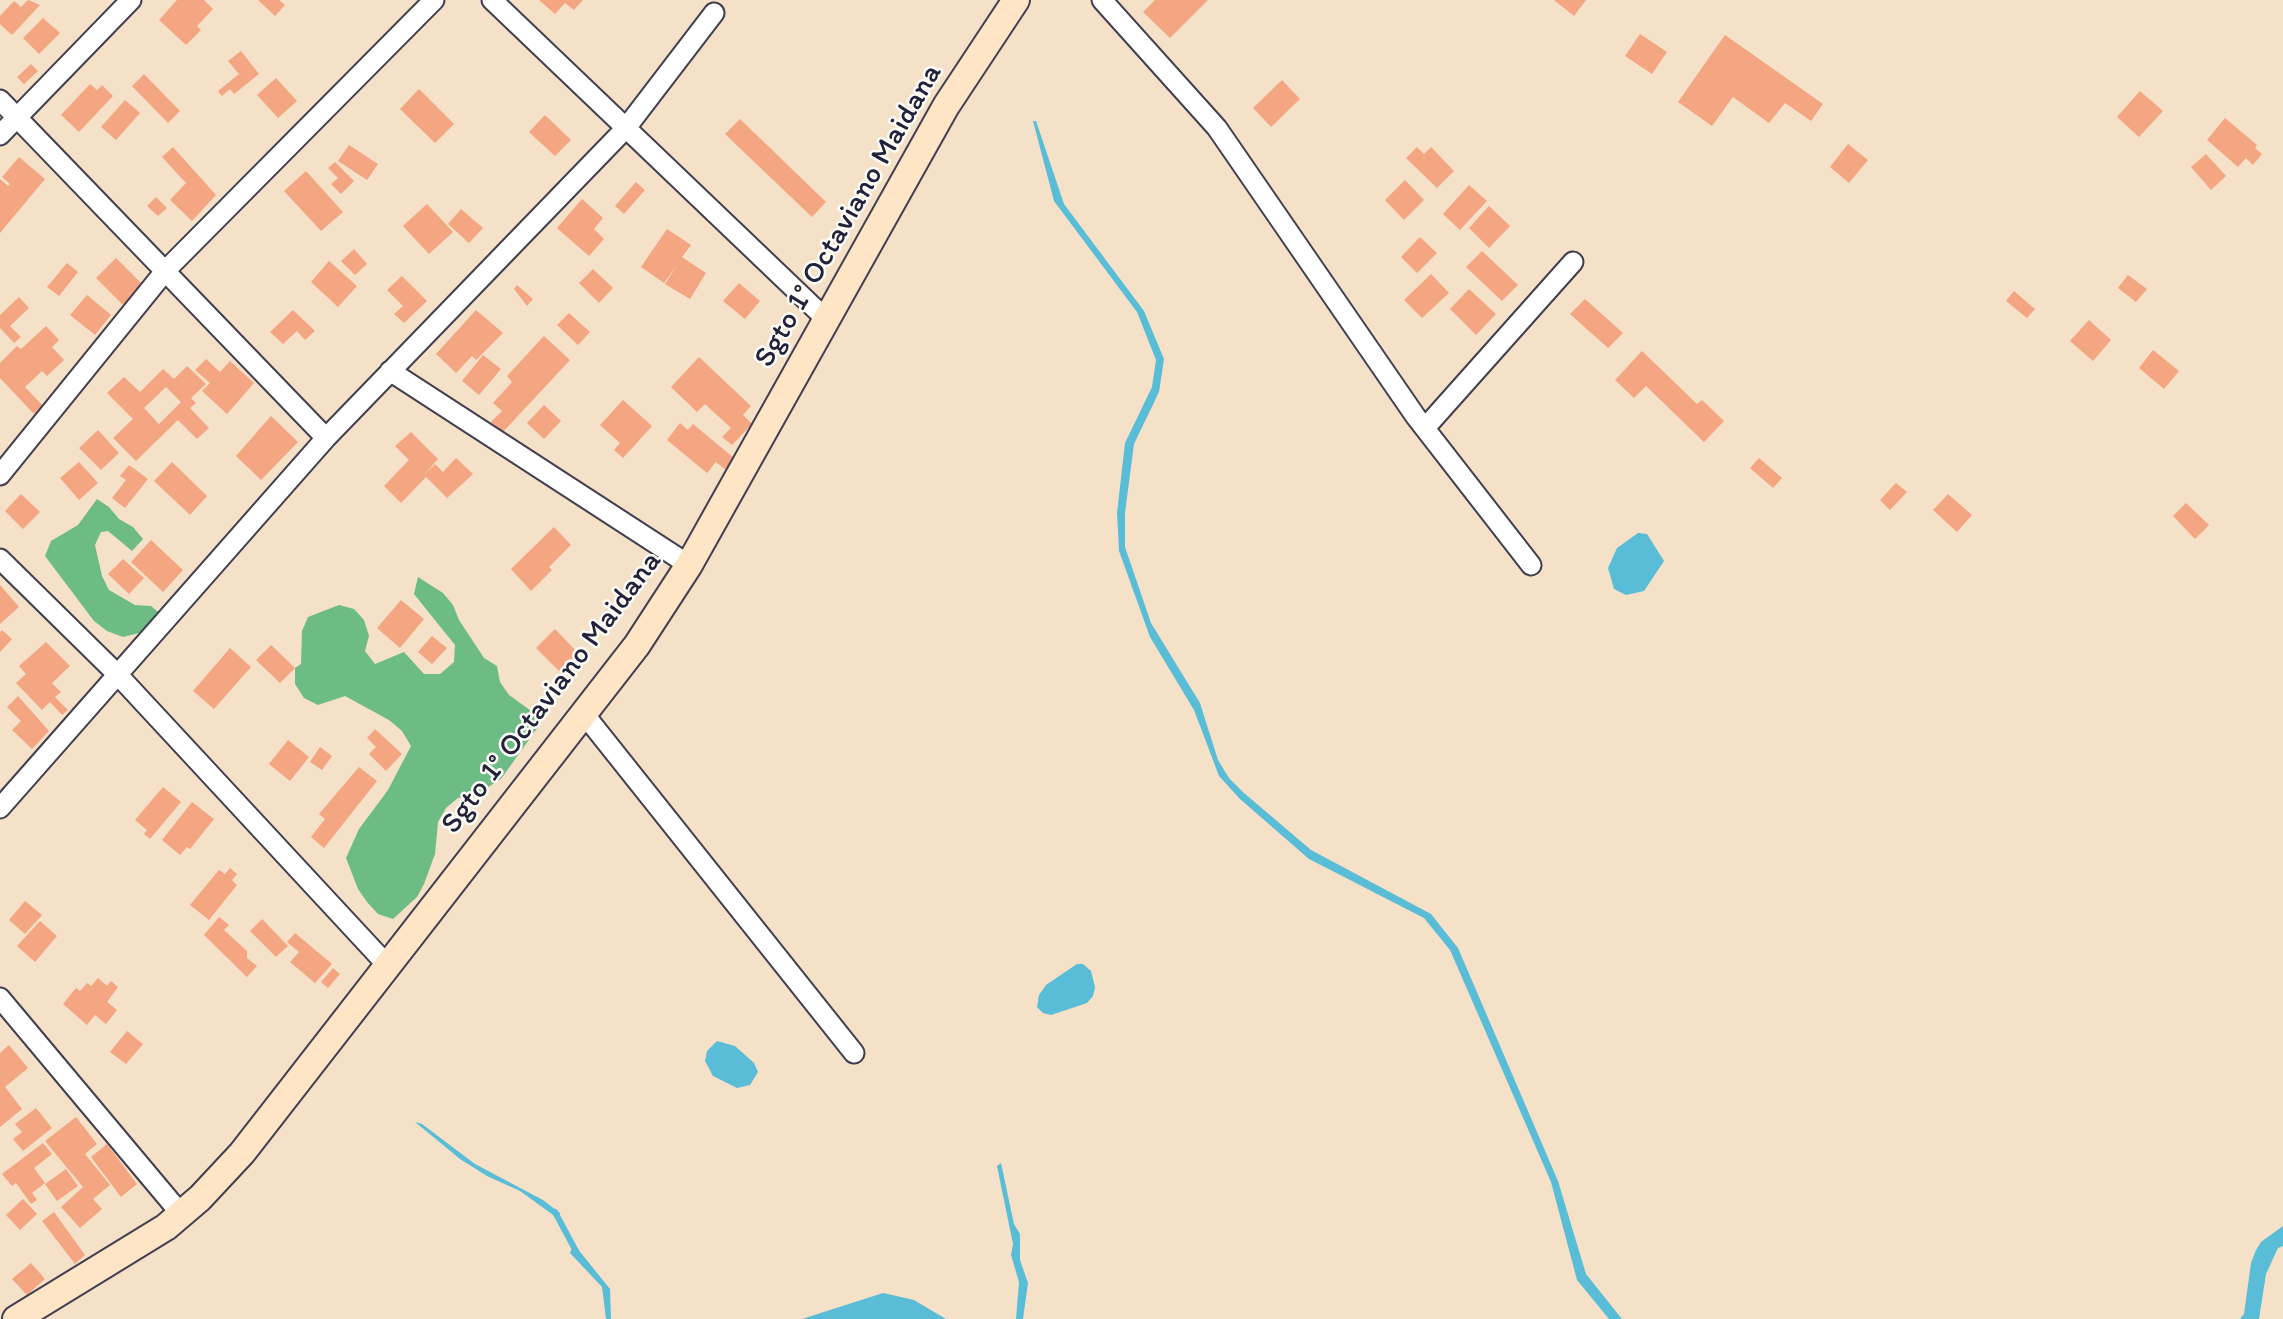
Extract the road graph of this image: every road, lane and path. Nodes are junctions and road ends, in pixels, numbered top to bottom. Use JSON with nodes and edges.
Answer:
{"nodes":[{"id":1,"x":131,"y":0,"type":"edge"},
{"id":2,"x":434,"y":0,"type":"edge"},
{"id":3,"x":492,"y":0,"type":"edge"},
{"id":4,"x":1016,"y":0,"type":"edge"},
{"id":5,"x":1102,"y":0,"type":"edge"},
{"id":6,"x":714,"y":13,"type":"dead end"},
{"id":7,"x":0,"y":100,"type":"edge"},
{"id":8,"x":16,"y":117,"type":"junction"},
{"id":9,"x":626,"y":128,"type":"junction"},
{"id":10,"x":0,"y":135,"type":"edge"},
{"id":11,"x":1573,"y":262,"type":"dead end"},
{"id":12,"x":166,"y":270,"type":"junction"},
{"id":13,"x":827,"y":320,"type":"junction"},
{"id":14,"x":390,"y":371,"type":"junction"},
{"id":15,"x":1425,"y":428,"type":"junction"},
{"id":16,"x":326,"y":438,"type":"junction"},
{"id":17,"x":0,"y":475,"type":"edge"},
{"id":18,"x":0,"y":559,"type":"edge"},
{"id":19,"x":689,"y":565,"type":"junction"},
{"id":20,"x":1531,"y":565,"type":"dead end"},
{"id":21,"x":118,"y":675,"type":"junction"},
{"id":22,"x":584,"y":714,"type":"junction"},
{"id":23,"x":0,"y":808,"type":"edge"},
{"id":24,"x":387,"y":966,"type":"junction"},
{"id":25,"x":0,"y":998,"type":"edge"},
{"id":26,"x":854,"y":1053,"type":"dead end"},
{"id":27,"x":181,"y":1214,"type":"junction"},
{"id":28,"x":16,"y":1319,"type":"edge"}],
"edges":[{"from":1,"to":8,"type":"street"},
{"from":2,"to":12,"type":"street"},
{"from":3,"to":9,"type":"street"},
{"from":4,"to":13,"type":"main road","name":"Sgto 1° Octaviano Maidana"},
{"from":5,"to":15,"type":"street"},
{"from":6,"to":9,"type":"street"},
{"from":7,"to":8,"type":"street"},
{"from":8,"to":10,"type":"street"},
{"from":8,"to":12,"type":"street"},
{"from":9,"to":13,"type":"street"},
{"from":9,"to":14,"type":"street"},
{"from":11,"to":15,"type":"street"},
{"from":12,"to":16,"type":"street"},
{"from":12,"to":17,"type":"street"},
{"from":13,"to":19,"type":"main road","name":"Sgto 1° Octaviano Maidana"},
{"from":14,"to":16,"type":"street"},
{"from":14,"to":19,"type":"street"},
{"from":15,"to":20,"type":"street"},
{"from":16,"to":21,"type":"street"},
{"from":18,"to":21,"type":"street"},
{"from":19,"to":22,"type":"main road","name":"Sgto 1° Octaviano Maidana"},
{"from":21,"to":23,"type":"street"},
{"from":21,"to":24,"type":"street"},
{"from":22,"to":24,"type":"main road","name":"Sgto 1° Octaviano Maidana"},
{"from":22,"to":26,"type":"street"},
{"from":24,"to":27,"type":"main road","name":"Sgto 1° Octaviano Maidana"},
{"from":25,"to":27,"type":"street"},
{"from":27,"to":28,"type":"main road","name":"Sgto 1° Octaviano Maidana"}]}
